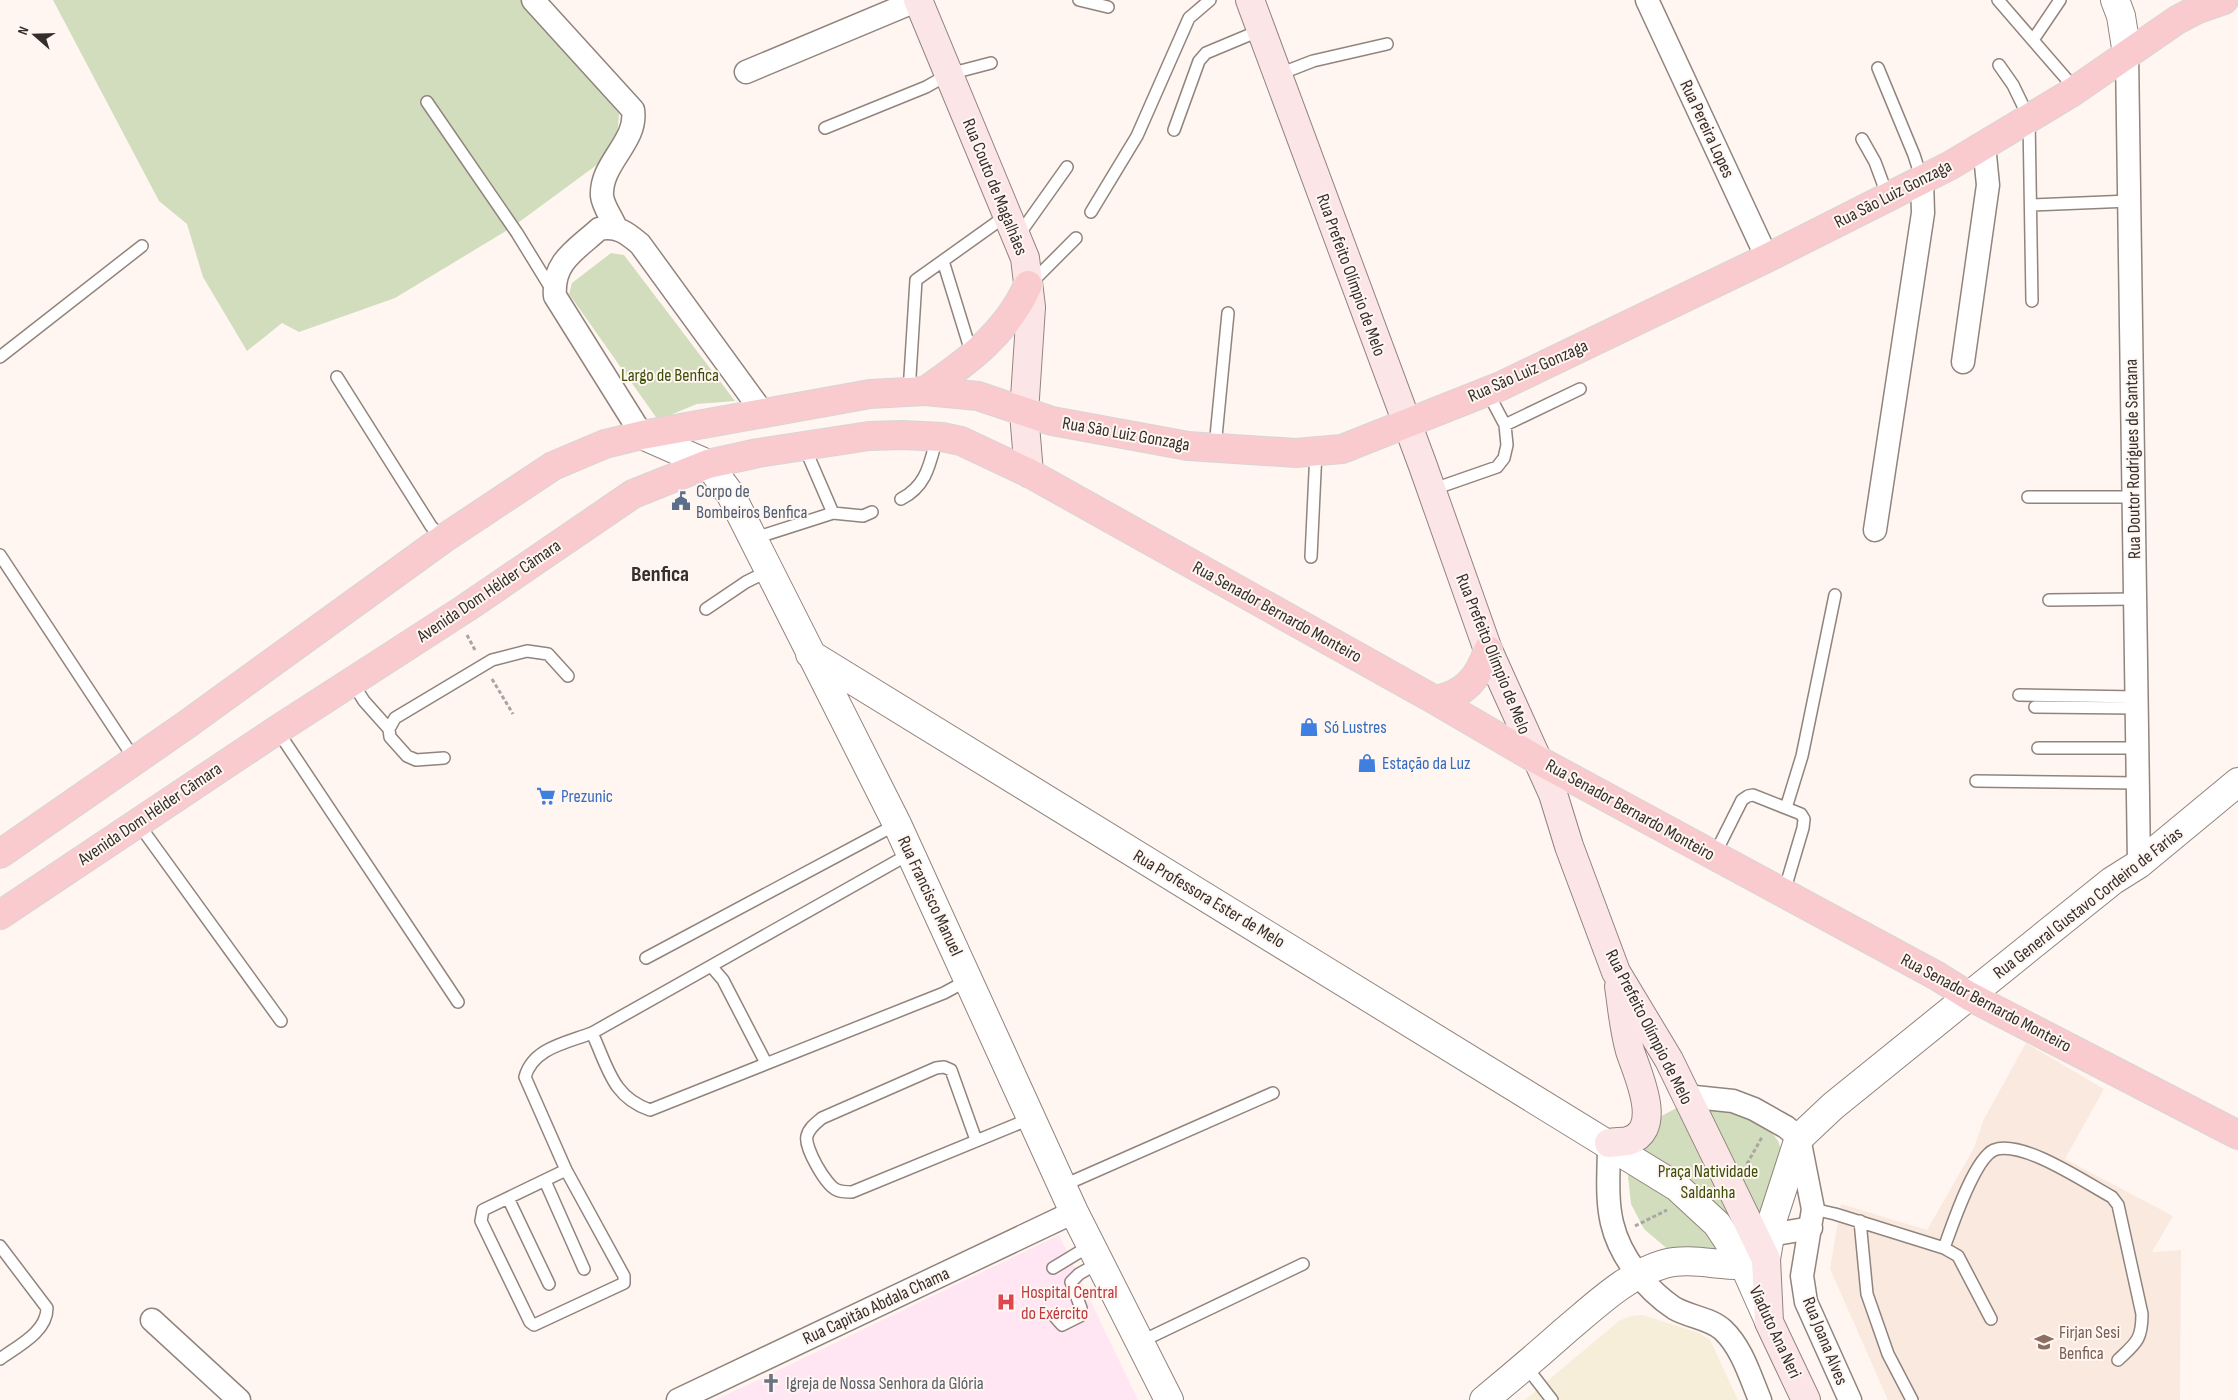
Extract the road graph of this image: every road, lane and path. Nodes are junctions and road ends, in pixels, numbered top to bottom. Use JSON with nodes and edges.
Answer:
{"nodes":[{"id":1,"x":532,"y":0,"type":"edge"},
{"id":2,"x":918,"y":0,"type":"edge"},
{"id":3,"x":1079,"y":0,"type":"edge"},
{"id":4,"x":1210,"y":0,"type":"edge"},
{"id":5,"x":1250,"y":0,"type":"edge"},
{"id":6,"x":1647,"y":0,"type":"edge"},
{"id":7,"x":1998,"y":0,"type":"edge"},
{"id":8,"x":2060,"y":0,"type":"edge"},
{"id":9,"x":2114,"y":0,"type":"edge"},
{"id":10,"x":2224,"y":0,"type":"edge"},
{"id":11,"x":1108,"y":7,"type":"dead end"},
{"id":12,"x":1261,"y":30,"type":"junction"},
{"id":13,"x":2032,"y":40,"type":"junction"},
{"id":14,"x":1387,"y":44,"type":"dead end"},
{"id":15,"x":2127,"y":54,"type":"junction"},
{"id":16,"x":991,"y":63,"type":"dead end"},
{"id":17,"x":1999,"y":66,"type":"dead end"},
{"id":18,"x":1878,"y":68,"type":"dead end"},
{"id":19,"x":746,"y":72,"type":"dead end"},
{"id":20,"x":949,"y":74,"type":"junction"},
{"id":21,"x":1277,"y":75,"type":"junction"},
{"id":22,"x":2076,"y":90,"type":"junction"},
{"id":23,"x":427,"y":102,"type":"dead end"},
{"id":24,"x":2029,"y":118,"type":"junction"},
{"id":25,"x":825,"y":128,"type":"dead end"},
{"id":26,"x":1174,"y":130,"type":"dead end"},
{"id":27,"x":1862,"y":139,"type":"dead end"},
{"id":28,"x":1984,"y":146,"type":"junction"},
{"id":29,"x":1067,"y":167,"type":"dead end"},
{"id":30,"x":1922,"y":180,"type":"junction"},
{"id":31,"x":1888,"y":197,"type":"junction"},
{"id":32,"x":2130,"y":201,"type":"junction"},
{"id":33,"x":2030,"y":205,"type":"junction"},
{"id":34,"x":1091,"y":212,"type":"dead end"},
{"id":35,"x":1012,"y":226,"type":"junction"},
{"id":36,"x":616,"y":228,"type":"junction"},
{"id":37,"x":1076,"y":238,"type":"dead end"},
{"id":38,"x":142,"y":246,"type":"dead end"},
{"id":39,"x":1767,"y":258,"type":"junction"},
{"id":40,"x":943,"y":261,"type":"junction"},
{"id":41,"x":1028,"y":285,"type":"junction"},
{"id":42,"x":555,"y":296,"type":"junction"},
{"id":43,"x":2032,"y":301,"type":"dead end"},
{"id":44,"x":1228,"y":313,"type":"dead end"},
{"id":45,"x":0,"y":357,"type":"edge"},
{"id":46,"x":972,"y":357,"type":"junction"},
{"id":47,"x":1963,"y":362,"type":"dead end"},
{"id":48,"x":337,"y":377,"type":"dead end"},
{"id":49,"x":1580,"y":389,"type":"dead end"},
{"id":50,"x":1487,"y":391,"type":"junction"},
{"id":51,"x":917,"y":392,"type":"junction"},
{"id":52,"x":763,"y":413,"type":"junction"},
{"id":53,"x":1024,"y":413,"type":"junction"},
{"id":54,"x":1406,"y":425,"type":"junction"},
{"id":55,"x":1505,"y":425,"type":"junction"},
{"id":56,"x":642,"y":435,"type":"junction"},
{"id":57,"x":937,"y":436,"type":"junction"},
{"id":58,"x":804,"y":446,"type":"junction"},
{"id":59,"x":1215,"y":447,"type":"junction"},
{"id":60,"x":1316,"y":451,"type":"junction"},
{"id":61,"x":708,"y":464,"type":"junction"},
{"id":62,"x":1029,"y":473,"type":"junction"},
{"id":63,"x":1431,"y":490,"type":"junction"},
{"id":64,"x":2028,"y":497,"type":"dead end"},
{"id":65,"x":2134,"y":497,"type":"junction"},
{"id":66,"x":901,"y":499,"type":"dead end"},
{"id":67,"x":872,"y":512,"type":"dead end"},
{"id":68,"x":833,"y":513,"type":"junction"},
{"id":69,"x":1874,"y":530,"type":"dead end"},
{"id":70,"x":443,"y":539,"type":"junction"},
{"id":71,"x":752,"y":539,"type":"junction"},
{"id":72,"x":0,"y":555,"type":"edge"},
{"id":73,"x":1311,"y":557,"type":"dead end"},
{"id":74,"x":768,"y":571,"type":"junction"},
{"id":75,"x":1836,"y":595,"type":"dead end"},
{"id":76,"x":2136,"y":599,"type":"junction"},
{"id":77,"x":2050,"y":600,"type":"dead end"},
{"id":78,"x":706,"y":609,"type":"dead end"},
{"id":79,"x":1488,"y":650,"type":"junction"},
{"id":80,"x":810,"y":654,"type":"junction"},
{"id":81,"x":568,"y":676,"type":"dead end"},
{"id":82,"x":352,"y":682,"type":"junction"},
{"id":83,"x":2019,"y":695,"type":"dead end"},
{"id":84,"x":1435,"y":700,"type":"junction"},
{"id":85,"x":2137,"y":702,"type":"junction"},
{"id":86,"x":2035,"y":707,"type":"dead end"},
{"id":87,"x":389,"y":729,"type":"junction"},
{"id":88,"x":277,"y":730,"type":"junction"},
{"id":89,"x":2038,"y":748,"type":"dead end"},
{"id":90,"x":2138,"y":748,"type":"junction"},
{"id":91,"x":444,"y":758,"type":"dead end"},
{"id":92,"x":1536,"y":759,"type":"junction"},
{"id":93,"x":135,"y":760,"type":"junction"},
{"id":94,"x":1976,"y":782,"type":"dead end"},
{"id":95,"x":2238,"y":782,"type":"edge"},
{"id":96,"x":2138,"y":783,"type":"junction"},
{"id":97,"x":1786,"y":808,"type":"junction"},
{"id":98,"x":137,"y":822,"type":"junction"},
{"id":99,"x":897,"y":824,"type":"junction"},
{"id":100,"x":0,"y":854,"type":"edge"},
{"id":101,"x":911,"y":854,"type":"junction"},
{"id":102,"x":1714,"y":856,"type":"junction"},
{"id":103,"x":2139,"y":864,"type":"junction"},
{"id":104,"x":1784,"y":894,"type":"junction"},
{"id":105,"x":0,"y":915,"type":"edge"},
{"id":106,"x":646,"y":958,"type":"dead end"},
{"id":107,"x":711,"y":966,"type":"junction"},
{"id":108,"x":1616,"y":972,"type":"junction"},
{"id":109,"x":968,"y":980,"type":"junction"},
{"id":110,"x":1969,"y":996,"type":"junction"},
{"id":111,"x":458,"y":1002,"type":"dead end"},
{"id":112,"x":281,"y":1021,"type":"dead end"},
{"id":113,"x":592,"y":1033,"type":"junction"},
{"id":114,"x":766,"y":1064,"type":"junction"},
{"id":115,"x":1273,"y":1093,"type":"dead end"},
{"id":116,"x":1685,"y":1096,"type":"junction"},
{"id":117,"x":1032,"y":1118,"type":"junction"},
{"id":118,"x":2238,"y":1135,"type":"edge"},
{"id":119,"x":1800,"y":1138,"type":"junction"},
{"id":120,"x":976,"y":1140,"type":"junction"},
{"id":121,"x":1609,"y":1143,"type":"junction"},
{"id":122,"x":566,"y":1170,"type":"junction"},
{"id":123,"x":545,"y":1181,"type":"junction"},
{"id":124,"x":1062,"y":1186,"type":"junction"},
{"id":125,"x":508,"y":1198,"type":"junction"},
{"id":126,"x":1074,"y":1212,"type":"junction"},
{"id":127,"x":1812,"y":1219,"type":"junction"},
{"id":128,"x":1860,"y":1221,"type":"junction"},
{"id":129,"x":0,"y":1246,"type":"edge"},
{"id":130,"x":1944,"y":1248,"type":"junction"},
{"id":131,"x":1760,"y":1253,"type":"junction"},
{"id":132,"x":1096,"y":1254,"type":"junction"},
{"id":133,"x":1303,"y":1264,"type":"dead end"},
{"id":134,"x":1053,"y":1268,"type":"dead end"},
{"id":135,"x":584,"y":1269,"type":"dead end"},
{"id":136,"x":1639,"y":1276,"type":"junction"},
{"id":137,"x":549,"y":1284,"type":"dead end"},
{"id":138,"x":1055,"y":1317,"type":"dead end"},
{"id":139,"x":152,"y":1320,"type":"dead end"},
{"id":140,"x":1991,"y":1320,"type":"dead end"},
{"id":141,"x":1769,"y":1322,"type":"joint"},
{"id":142,"x":1140,"y":1342,"type":"junction"},
{"id":143,"x":0,"y":1359,"type":"edge"},
{"id":144,"x":2118,"y":1360,"type":"dead end"},
{"id":145,"x":1525,"y":1365,"type":"junction"},
{"id":146,"x":239,"y":1400,"type":"edge"},
{"id":147,"x":678,"y":1400,"type":"edge"},
{"id":148,"x":1169,"y":1400,"type":"edge"},
{"id":149,"x":1484,"y":1400,"type":"edge"},
{"id":150,"x":1552,"y":1400,"type":"edge"},
{"id":151,"x":1760,"y":1400,"type":"edge"},
{"id":152,"x":1806,"y":1400,"type":"edge"},
{"id":153,"x":1850,"y":1400,"type":"edge"},
{"id":154,"x":1912,"y":1400,"type":"edge"}],
"edges":[{"from":1,"to":36,"type":"street"},
{"from":2,"to":19,"type":"street"},
{"from":2,"to":20,"type":"main road","name":"Rua Couto de Magalhães"},
{"from":3,"to":11,"type":"lane"},
{"from":4,"to":34,"type":"lane"},
{"from":5,"to":12,"type":"main road","name":"Rua Prefeito Olímpio de Melo"},
{"from":6,"to":39,"type":"street","name":"Rua Pereira Lopes"},
{"from":7,"to":13,"type":"lane"},
{"from":8,"to":13,"type":"lane"},
{"from":9,"to":15,"type":"street"},
{"from":10,"to":15,"type":"main road","name":"Rua São Luiz Gonzaga"},
{"from":12,"to":21,"type":"main road","name":"Rua Prefeito Olímpio de Melo"},
{"from":12,"to":26,"type":"lane"},
{"from":13,"to":22,"type":"lane"},
{"from":14,"to":21,"type":"lane"},
{"from":15,"to":22,"type":"main road","name":"Rua São Luiz Gonzaga"},
{"from":15,"to":32,"type":"street","name":"Rua Doutor Rodrigues de Santana"},
{"from":16,"to":20,"type":"lane"},
{"from":17,"to":24,"type":"lane"},
{"from":18,"to":30,"type":"lane"},
{"from":20,"to":25,"type":"lane"},
{"from":20,"to":35,"type":"main road","name":"Rua Couto de Magalhães"},
{"from":21,"to":54,"type":"main road","name":"Rua Prefeito Olímpio de Melo"},
{"from":22,"to":24,"type":"main road","name":"Rua São Luiz Gonzaga"},
{"from":23,"to":42,"type":"lane"},
{"from":24,"to":28,"type":"main road","name":"Rua São Luiz Gonzaga"},
{"from":24,"to":33,"type":"lane"},
{"from":27,"to":31,"type":"lane"},
{"from":28,"to":30,"type":"main road","name":"Rua São Luiz Gonzaga"},
{"from":28,"to":47,"type":"street"},
{"from":29,"to":35,"type":"lane"},
{"from":30,"to":31,"type":"main road","name":"Rua São Luiz Gonzaga"},
{"from":30,"to":69,"type":"street"},
{"from":31,"to":39,"type":"main road","name":"Rua São Luiz Gonzaga"},
{"from":32,"to":33,"type":"lane"},
{"from":32,"to":65,"type":"street","name":"Rua Doutor Rodrigues de Santana"},
{"from":33,"to":43,"type":"lane"},
{"from":35,"to":40,"type":"lane"},
{"from":35,"to":41,"type":"main road","name":"Rua Couto de Magalhães"},
{"from":36,"to":42,"type":"street"},
{"from":36,"to":52,"type":"street"},
{"from":37,"to":41,"type":"lane"},
{"from":38,"to":45,"type":"lane"},
{"from":39,"to":50,"type":"main road","name":"Rua São Luiz Gonzaga"},
{"from":40,"to":46,"type":"lane"},
{"from":40,"to":51,"type":"lane"},
{"from":41,"to":46,"type":"main road"},
{"from":41,"to":53,"type":"main road","name":"Rua Couto de Magalhães"},
{"from":42,"to":56,"type":"street"},
{"from":44,"to":59,"type":"lane"},
{"from":46,"to":51,"type":"main road"},
{"from":48,"to":70,"type":"lane"},
{"from":49,"to":55,"type":"lane"},
{"from":50,"to":54,"type":"main road","name":"Rua São Luiz Gonzaga"},
{"from":50,"to":55,"type":"lane"},
{"from":51,"to":52,"type":"main road","name":"Rua São Luiz Gonzaga"},
{"from":51,"to":53,"type":"main road","name":"Rua São Luiz Gonzaga"},
{"from":52,"to":56,"type":"main road"},
{"from":53,"to":59,"type":"main road","name":"Rua São Luiz Gonzaga"},
{"from":53,"to":62,"type":"main road","name":"Rua Couto de Magalhães"},
{"from":54,"to":60,"type":"main road","name":"Rua São Luiz Gonzaga"},
{"from":54,"to":63,"type":"main road","name":"Rua Prefeito Olímpio de Melo"},
{"from":55,"to":63,"type":"lane"},
{"from":56,"to":61,"type":"street"},
{"from":56,"to":70,"type":"main road"},
{"from":57,"to":58,"type":"main road","name":"Avenida Dom Hélder Câmara"},
{"from":57,"to":62,"type":"main road","name":"Avenida Dom Hélder Câmara"},
{"from":57,"to":66,"type":"lane"},
{"from":58,"to":61,"type":"main road","name":"Avenida Dom Hélder Câmara"},
{"from":58,"to":68,"type":"lane"},
{"from":59,"to":60,"type":"main road","name":"Rua São Luiz Gonzaga"},
{"from":60,"to":73,"type":"lane"},
{"from":61,"to":71,"type":"street","name":"Rua Francisco Manuel"},
{"from":61,"to":82,"type":"main road","name":"Avenida Dom Hélder Câmara"},
{"from":62,"to":84,"type":"main road","name":"Rua Senador Bernardo Monteiro"},
{"from":63,"to":79,"type":"main road","name":"Rua Prefeito Olímpio de Melo"},
{"from":64,"to":65,"type":"lane"},
{"from":65,"to":76,"type":"street","name":"Rua Doutor Rodrigues de Santana"},
{"from":67,"to":68,"type":"lane"},
{"from":68,"to":71,"type":"lane"},
{"from":70,"to":93,"type":"main road"},
{"from":71,"to":74,"type":"street","name":"Rua Francisco Manuel"},
{"from":72,"to":93,"type":"lane"},
{"from":74,"to":78,"type":"lane"},
{"from":74,"to":80,"type":"street","name":"Rua Francisco Manuel"},
{"from":75,"to":97,"type":"lane"},
{"from":76,"to":77,"type":"lane"},
{"from":76,"to":85,"type":"street","name":"Rua Doutor Rodrigues de Santana"},
{"from":79,"to":84,"type":"main road"},
{"from":79,"to":92,"type":"main road","name":"Rua Prefeito Olímpio de Melo"},
{"from":80,"to":99,"type":"street","name":"Rua Francisco Manuel"},
{"from":80,"to":121,"type":"street","name":"Rua Professora Ester de Melo"},
{"from":81,"to":87,"type":"lane"},
{"from":82,"to":87,"type":"lane"},
{"from":82,"to":88,"type":"main road","name":"Avenida Dom Hélder Câmara"},
{"from":83,"to":85,"type":"lane"},
{"from":84,"to":92,"type":"main road","name":"Rua Senador Bernardo Monteiro"},
{"from":85,"to":86,"type":"lane"},
{"from":85,"to":90,"type":"street","name":"Rua Doutor Rodrigues de Santana"},
{"from":87,"to":91,"type":"lane"},
{"from":88,"to":98,"type":"main road","name":"Avenida Dom Hélder Câmara"},
{"from":88,"to":111,"type":"lane"},
{"from":89,"to":90,"type":"lane"},
{"from":90,"to":96,"type":"street","name":"Rua Doutor Rodrigues de Santana"},
{"from":92,"to":102,"type":"main road","name":"Rua Senador Bernardo Monteiro"},
{"from":92,"to":108,"type":"main road","name":"Rua Prefeito Olímpio de Melo"},
{"from":93,"to":100,"type":"main road"},
{"from":94,"to":96,"type":"lane"},
{"from":95,"to":103,"type":"street","name":"Rua General Gustavo Cordeiro de Farias"},
{"from":96,"to":103,"type":"street","name":"Rua Doutor Rodrigues de Santana"},
{"from":97,"to":102,"type":"lane"},
{"from":97,"to":104,"type":"lane"},
{"from":98,"to":105,"type":"main road","name":"Avenida Dom Hélder Câmara"},
{"from":98,"to":112,"type":"lane"},
{"from":99,"to":101,"type":"street","name":"Rua Francisco Manuel"},
{"from":99,"to":106,"type":"lane"},
{"from":101,"to":107,"type":"lane"},
{"from":101,"to":109,"type":"street","name":"Rua Francisco Manuel"},
{"from":102,"to":104,"type":"main road","name":"Rua Senador Bernardo Monteiro"},
{"from":103,"to":110,"type":"street","name":"Rua General Gustavo Cordeiro de Farias"},
{"from":104,"to":110,"type":"main road","name":"Rua Senador Bernardo Monteiro"},
{"from":107,"to":113,"type":"lane"},
{"from":107,"to":114,"type":"lane"},
{"from":108,"to":116,"type":"main road","name":"Rua Prefeito Olímpio de Melo"},
{"from":108,"to":121,"type":"main road"},
{"from":109,"to":114,"type":"lane"},
{"from":109,"to":117,"type":"street","name":"Rua Francisco Manuel"},
{"from":110,"to":118,"type":"main road","name":"Rua Senador Bernardo Monteiro"},
{"from":110,"to":119,"type":"street","name":"Rua General Gustavo Cordeiro de Farias"},
{"from":113,"to":114,"type":"lane"},
{"from":113,"to":122,"type":"lane"},
{"from":115,"to":124,"type":"lane"},
{"from":116,"to":119,"type":"street"},
{"from":116,"to":131,"type":"main road","name":"Rua Prefeito Olímpio de Melo"},
{"from":117,"to":120,"type":"lane"},
{"from":117,"to":124,"type":"street","name":"Rua Francisco Manuel"},
{"from":119,"to":127,"type":"street","name":"Rua Joana Alves"},
{"from":119,"to":131,"type":"street"},
{"from":120,"to":120,"type":"lane"},
{"from":121,"to":131,"type":"street"},
{"from":121,"to":136,"type":"street"},
{"from":122,"to":123,"type":"lane"},
{"from":122,"to":125,"type":"lane"},
{"from":123,"to":125,"type":"lane"},
{"from":123,"to":135,"type":"lane"},
{"from":124,"to":126,"type":"street","name":"Rua Francisco Manuel"},
{"from":125,"to":137,"type":"lane"},
{"from":126,"to":132,"type":"street","name":"Rua Francisco Manuel"},
{"from":126,"to":147,"type":"street","name":"Rua Capitão Abdala Chama"},
{"from":127,"to":128,"type":"lane"},
{"from":127,"to":131,"type":"street"},
{"from":127,"to":153,"type":"street","name":"Rua Joana Alves"},
{"from":128,"to":130,"type":"lane"},
{"from":128,"to":154,"type":"lane"},
{"from":129,"to":143,"type":"lane"},
{"from":130,"to":140,"type":"lane"},
{"from":130,"to":144,"type":"lane"},
{"from":131,"to":136,"type":"street"},
{"from":131,"to":141,"type":"main road","name":"Rua Prefeito Olímpio de Melo"},
{"from":132,"to":134,"type":"lane"},
{"from":132,"to":138,"type":"lane"},
{"from":132,"to":142,"type":"street","name":"Rua Francisco Manuel"},
{"from":133,"to":142,"type":"lane"},
{"from":136,"to":145,"type":"street"},
{"from":136,"to":151,"type":"street"},
{"from":139,"to":146,"type":"street"},
{"from":141,"to":152,"type":"main road","name":"Viaduto Ana Neri"},
{"from":142,"to":148,"type":"street","name":"Rua Francisco Manuel"},
{"from":145,"to":149,"type":"street"},
{"from":145,"to":150,"type":"lane"}]}
